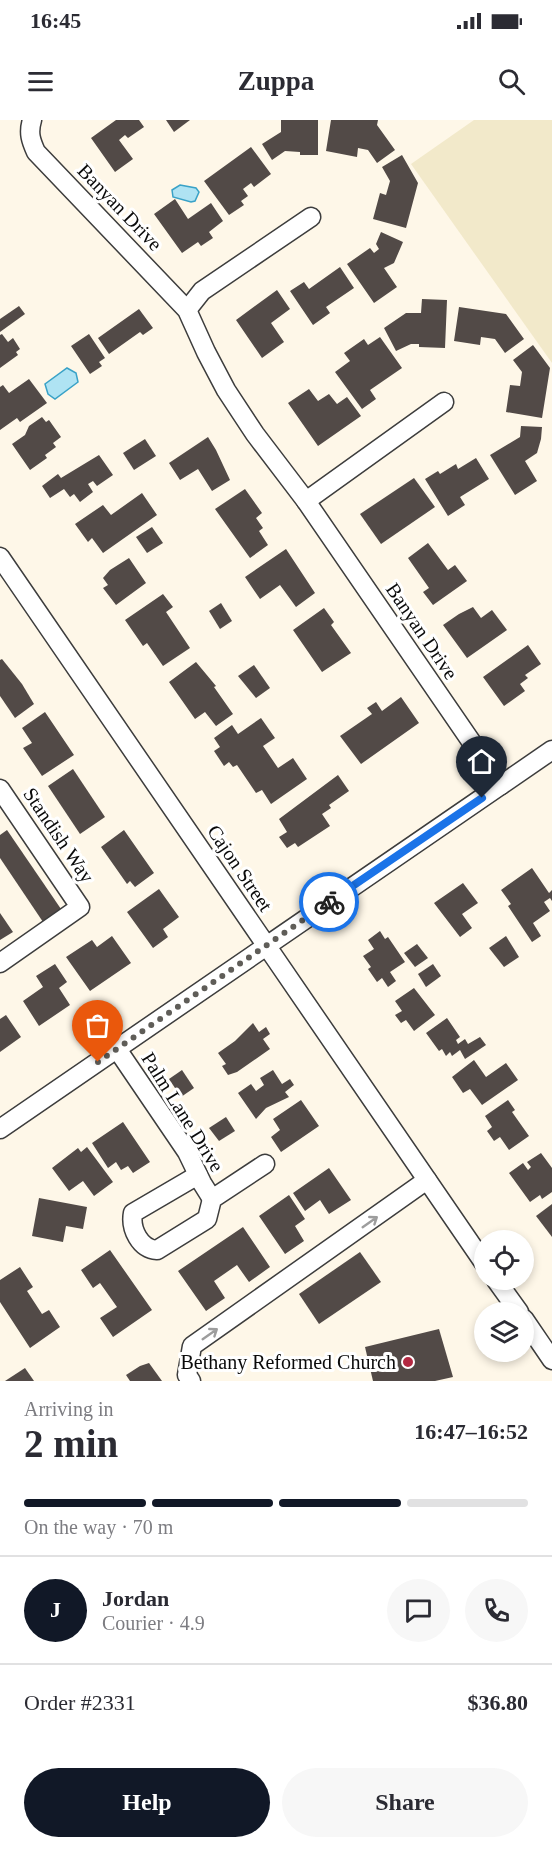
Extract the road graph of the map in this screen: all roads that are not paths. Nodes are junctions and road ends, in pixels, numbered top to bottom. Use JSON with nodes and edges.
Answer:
{"nodes":[{"id":1,"x":30,"y":125,"type":"edge"},
{"id":2,"x":311,"y":217,"type":"dead end"},
{"id":3,"x":187,"y":310,"type":"junction"},
{"id":4,"x":444,"y":402,"type":"dead end"},
{"id":5,"x":306,"y":501,"type":"junction"},
{"id":6,"x":0,"y":557,"type":"edge"},
{"id":7,"x":552,"y":750,"type":"edge"},
{"id":8,"x":501,"y":785,"type":"junction"},
{"id":9,"x":0,"y":789,"type":"edge"},
{"id":10,"x":266,"y":945,"type":"junction"},
{"id":11,"x":0,"y":963,"type":"edge"},
{"id":12,"x":117,"y":1049,"type":"junction"},
{"id":13,"x":0,"y":1129,"type":"edge"},
{"id":14,"x":265,"y":1164,"type":"dead end"},
{"id":15,"x":198,"y":1175,"type":"junction"},
{"id":16,"x":427,"y":1180,"type":"junction"},
{"id":17,"x":212,"y":1199,"type":"junction"},
{"id":18,"x":474,"y":1248,"type":"edge"},
{"id":19,"x":534,"y":1334,"type":"edge"},
{"id":20,"x":552,"y":1360,"type":"edge"},
{"id":21,"x":191,"y":1381,"type":"edge"}],
"edges":[{"from":1,"to":3,"type":"street","name":"Banyan Drive"},
{"from":2,"to":3,"type":"street"},
{"from":3,"to":5,"type":"street","name":"Banyan Drive"},
{"from":4,"to":5,"type":"street"},
{"from":5,"to":8,"type":"street","name":"Banyan Drive"},
{"from":6,"to":10,"type":"street","name":"Cajon Street"},
{"from":7,"to":8,"type":"street"},
{"from":8,"to":10,"type":"street"},
{"from":9,"to":11,"type":"street","name":"Standish Way"},
{"from":10,"to":12,"type":"street"},
{"from":10,"to":16,"type":"street","name":"Cajon Street"},
{"from":12,"to":13,"type":"street"},
{"from":12,"to":15,"type":"street","name":"Palm Lane Drive"},
{"from":14,"to":17,"type":"street"},
{"from":15,"to":17,"type":"street","name":"Palm Lane Drive"},
{"from":15,"to":17,"type":"street"},
{"from":16,"to":18,"type":"street","name":"Cajon Street"},
{"from":21,"to":16,"type":"street","one_way":true},
{"from":19,"to":20,"type":"street"}]}
